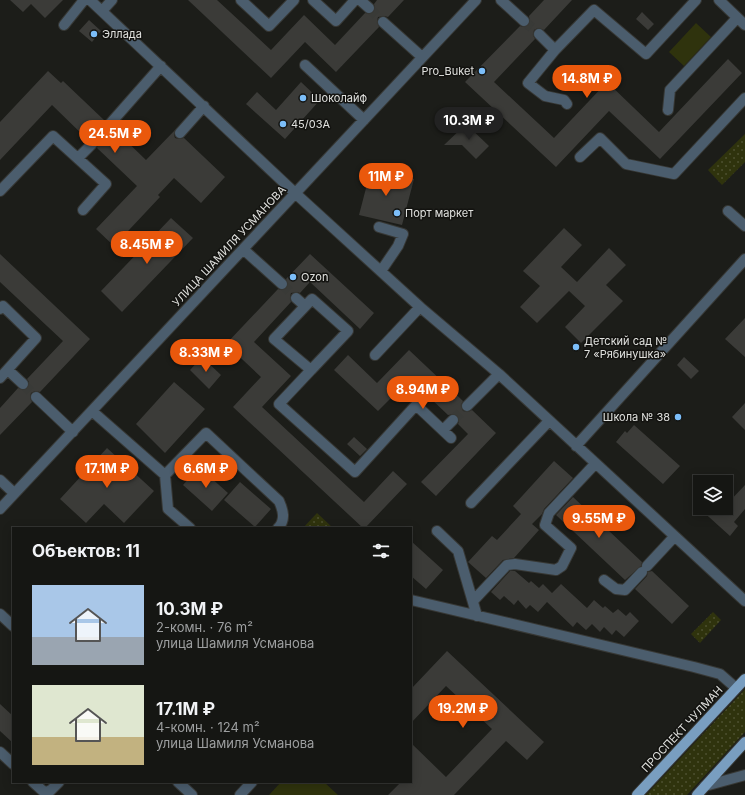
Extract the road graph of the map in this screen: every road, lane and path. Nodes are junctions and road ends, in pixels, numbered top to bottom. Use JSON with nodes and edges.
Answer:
{"nodes":[{"id":1,"x":84,"y":0,"type":"edge"},
{"id":2,"x":90,"y":0,"type":"edge"},
{"id":3,"x":112,"y":0,"type":"edge"},
{"id":4,"x":241,"y":0,"type":"edge"},
{"id":5,"x":294,"y":0,"type":"edge"},
{"id":6,"x":313,"y":0,"type":"edge"},
{"id":7,"x":355,"y":0,"type":"edge"},
{"id":8,"x":360,"y":0,"type":"edge"},
{"id":9,"x":476,"y":0,"type":"edge"},
{"id":10,"x":501,"y":0,"type":"edge"},
{"id":11,"x":696,"y":0,"type":"edge"},
{"id":12,"x":725,"y":2,"type":"edge"},
{"id":13,"x":369,"y":8,"type":"tunnel mouth"},
{"id":14,"x":102,"y":11,"type":"junction"},
{"id":15,"x":737,"y":18,"type":"junction"},
{"id":16,"x":524,"y":21,"type":"tunnel mouth"},
{"id":17,"x":383,"y":22,"type":"tunnel mouth"},
{"id":18,"x":64,"y":25,"type":"dead end"},
{"id":19,"x":745,"y":25,"type":"edge"},
{"id":20,"x":539,"y":34,"type":"tunnel mouth"},
{"id":21,"x":555,"y":50,"type":"junction"},
{"id":22,"x":422,"y":57,"type":"junction"},
{"id":23,"x":305,"y":65,"type":"dead end"},
{"id":24,"x":161,"y":66,"type":"junction"},
{"id":25,"x":745,"y":98,"type":"edge"},
{"id":26,"x":567,"y":104,"type":"dead end"},
{"id":27,"x":204,"y":106,"type":"junction"},
{"id":28,"x":668,"y":110,"type":"dead end"},
{"id":29,"x":364,"y":120,"type":"junction"},
{"id":30,"x":109,"y":125,"type":"tunnel mouth"},
{"id":31,"x":180,"y":133,"type":"dead end"},
{"id":32,"x":92,"y":144,"type":"tunnel mouth"},
{"id":33,"x":580,"y":157,"type":"dead end"},
{"id":34,"x":78,"y":158,"type":"junction"},
{"id":35,"x":0,"y":191,"type":"edge"},
{"id":36,"x":295,"y":192,"type":"junction"},
{"id":37,"x":83,"y":210,"type":"dead end"},
{"id":38,"x":728,"y":211,"type":"dead end"},
{"id":39,"x":745,"y":226,"type":"edge"},
{"id":40,"x":380,"y":227,"type":"dead end"},
{"id":41,"x":243,"y":249,"type":"junction"},
{"id":42,"x":745,"y":260,"type":"edge"},
{"id":43,"x":381,"y":271,"type":"junction"},
{"id":44,"x":282,"y":284,"type":"tunnel mouth"},
{"id":45,"x":296,"y":298,"type":"tunnel mouth"},
{"id":46,"x":305,"y":306,"type":"junction"},
{"id":47,"x":420,"y":307,"type":"junction"},
{"id":48,"x":0,"y":309,"type":"edge"},
{"id":49,"x":375,"y":355,"type":"dead end"},
{"id":50,"x":8,"y":370,"type":"junction"},
{"id":51,"x":311,"y":370,"type":"junction"},
{"id":52,"x":499,"y":374,"type":"junction"},
{"id":53,"x":0,"y":378,"type":"edge"},
{"id":54,"x":23,"y":384,"type":"tunnel mouth"},
{"id":55,"x":36,"y":397,"type":"tunnel mouth"},
{"id":56,"x":467,"y":406,"type":"tunnel mouth"},
{"id":57,"x":92,"y":411,"type":"junction"},
{"id":58,"x":453,"y":420,"type":"tunnel mouth"},
{"id":59,"x":549,"y":421,"type":"junction"},
{"id":60,"x":443,"y":430,"type":"junction"},
{"id":61,"x":73,"y":432,"type":"junction"},
{"id":62,"x":451,"y":438,"type":"dead end"},
{"id":63,"x":576,"y":446,"type":"junction"},
{"id":64,"x":595,"y":464,"type":"junction"},
{"id":65,"x":165,"y":476,"type":"junction"},
{"id":66,"x":0,"y":480,"type":"edge"},
{"id":67,"x":14,"y":494,"type":"junction"},
{"id":68,"x":471,"y":503,"type":"dead end"},
{"id":69,"x":0,"y":509,"type":"edge"},
{"id":70,"x":189,"y":527,"type":"edge"},
{"id":71,"x":279,"y":527,"type":"edge"},
{"id":72,"x":437,"y":531,"type":"dead end"},
{"id":73,"x":674,"y":537,"type":"junction"},
{"id":74,"x":604,"y":580,"type":"dead end"},
{"id":75,"x":415,"y":601,"type":"edge"},
{"id":76,"x":473,"y":601,"type":"junction"},
{"id":77,"x":745,"y":601,"type":"edge"},
{"id":78,"x":0,"y":614,"type":"edge"},
{"id":79,"x":477,"y":616,"type":"junction"},
{"id":80,"x":12,"y":625,"type":"edge"},
{"id":81,"x":745,"y":679,"type":"edge"},
{"id":82,"x":736,"y":688,"type":"junction"},
{"id":83,"x":745,"y":742,"type":"edge"},
{"id":84,"x":0,"y":752,"type":"edge"},
{"id":85,"x":12,"y":763,"type":"edge"},
{"id":86,"x":745,"y":775,"type":"edge"},
{"id":87,"x":34,"y":783,"type":"edge"},
{"id":88,"x":57,"y":783,"type":"edge"},
{"id":89,"x":179,"y":783,"type":"edge"},
{"id":90,"x":251,"y":783,"type":"edge"},
{"id":91,"x":705,"y":786,"type":"junction"},
{"id":92,"x":192,"y":795,"type":"edge"},
{"id":93,"x":240,"y":795,"type":"edge"},
{"id":94,"x":637,"y":795,"type":"edge"},
{"id":95,"x":697,"y":795,"type":"edge"}],
"edges":[{"from":1,"to":18,"type":"street"},
{"from":2,"to":14,"type":"street"},
{"from":3,"to":14,"type":"street"},
{"from":4,"to":5,"type":"street"},
{"from":6,"to":7,"type":"street"},
{"from":8,"to":13,"type":"street"},
{"from":9,"to":22,"type":"street","name":"УЛИЦА ШАМИЛЯ УСМАНОВА"},
{"from":10,"to":16,"type":"street"},
{"from":11,"to":21,"type":"street"},
{"from":12,"to":15,"type":"street"},
{"from":14,"to":24,"type":"street"},
{"from":15,"to":19,"type":"street"},
{"from":15,"to":28,"type":"street"},
{"from":17,"to":22,"type":"street"},
{"from":20,"to":21,"type":"street"},
{"from":21,"to":26,"type":"street"},
{"from":22,"to":29,"type":"street","name":"УЛИЦА ШАМИЛЯ УСМАНОВА"},
{"from":23,"to":29,"type":"street"},
{"from":24,"to":27,"type":"street"},
{"from":24,"to":30,"type":"street"},
{"from":25,"to":33,"type":"street"},
{"from":27,"to":31,"type":"street"},
{"from":27,"to":36,"type":"street"},
{"from":29,"to":36,"type":"street","name":"УЛИЦА ШАМИЛЯ УСМАНОВА"},
{"from":32,"to":34,"type":"street"},
{"from":34,"to":35,"type":"street"},
{"from":34,"to":37,"type":"street"},
{"from":36,"to":41,"type":"street","name":"УЛИЦА ШАМИЛЯ УСМАНОВА"},
{"from":36,"to":43,"type":"street"},
{"from":38,"to":39,"type":"street"},
{"from":40,"to":43,"type":"street"},
{"from":41,"to":44,"type":"street"},
{"from":41,"to":57,"type":"street","name":"УЛИЦА ШАМИЛЯ УСМАНОВА"},
{"from":42,"to":63,"type":"street"},
{"from":43,"to":47,"type":"street"},
{"from":45,"to":46,"type":"street"},
{"from":46,"to":51,"type":"street"},
{"from":46,"to":51,"type":"street"},
{"from":47,"to":49,"type":"street"},
{"from":47,"to":52,"type":"street"},
{"from":48,"to":50,"type":"street"},
{"from":50,"to":53,"type":"street"},
{"from":50,"to":54,"type":"street"},
{"from":51,"to":60,"type":"street"},
{"from":52,"to":56,"type":"street"},
{"from":52,"to":59,"type":"street"},
{"from":55,"to":61,"type":"street"},
{"from":57,"to":61,"type":"street","name":"УЛИЦА ШАМИЛЯ УСМАНОВА"},
{"from":57,"to":65,"type":"street"},
{"from":58,"to":60,"type":"street"},
{"from":59,"to":63,"type":"street"},
{"from":59,"to":68,"type":"street"},
{"from":60,"to":62,"type":"street"},
{"from":61,"to":67,"type":"street","name":"УЛИЦА ШАМИЛЯ УСМАНОВА"},
{"from":63,"to":64,"type":"street"},
{"from":64,"to":73,"type":"street"},
{"from":64,"to":76,"type":"street"},
{"from":65,"to":70,"type":"street"},
{"from":65,"to":71,"type":"street"},
{"from":66,"to":67,"type":"street"},
{"from":67,"to":69,"type":"street","name":"УЛИЦА ШАМИЛЯ УСМАНОВА"},
{"from":72,"to":76,"type":"street"},
{"from":73,"to":74,"type":"street"},
{"from":73,"to":77,"type":"street"},
{"from":75,"to":79,"type":"street"},
{"from":76,"to":79,"type":"street"},
{"from":78,"to":80,"type":"street"},
{"from":79,"to":82,"type":"street"},
{"from":81,"to":82,"type":"main road","name":"ПРОСПЕКТ ЧУЛМАН"},
{"from":82,"to":94,"type":"main road","name":"ПРОСПЕКТ ЧУЛМАН"},
{"from":83,"to":91,"type":"main road"},
{"from":84,"to":85,"type":"street"},
{"from":86,"to":91,"type":"street"},
{"from":87,"to":88,"type":"street"},
{"from":89,"to":92,"type":"street"},
{"from":90,"to":93,"type":"street"},
{"from":91,"to":95,"type":"main road"}]}
